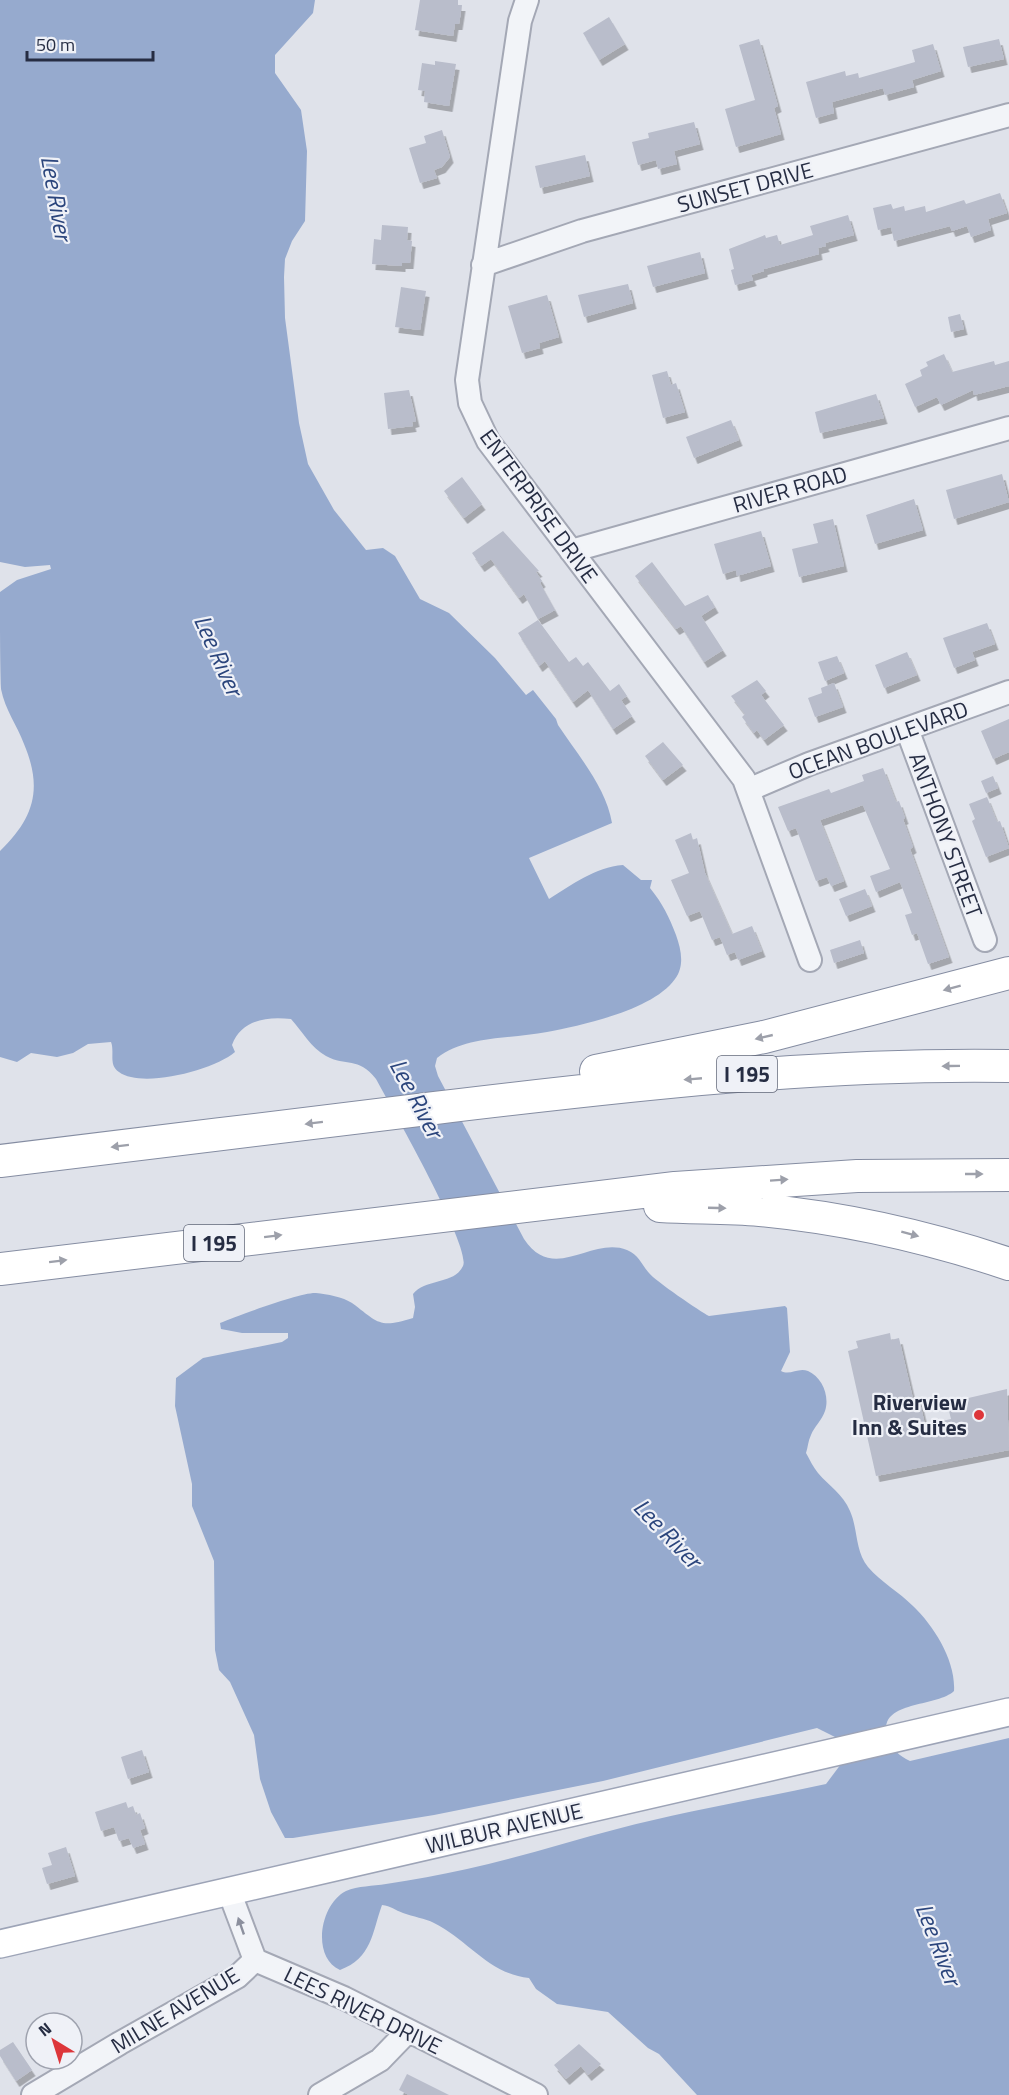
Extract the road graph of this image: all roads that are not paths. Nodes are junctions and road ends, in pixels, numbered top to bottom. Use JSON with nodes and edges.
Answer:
{"nodes":[{"id":1,"x":527,"y":0,"type":"edge"},
{"id":2,"x":1009,"y":115,"type":"edge"},
{"id":3,"x":483,"y":265,"type":"junction"},
{"id":4,"x":1009,"y":428,"type":"edge"},
{"id":5,"x":571,"y":551,"type":"junction"},
{"id":6,"x":1009,"y":692,"type":"edge"},
{"id":7,"x":907,"y":729,"type":"junction"},
{"id":8,"x":748,"y":790,"type":"junction"},
{"id":9,"x":985,"y":940,"type":"dead end"},
{"id":10,"x":810,"y":960,"type":"dead end"},
{"id":11,"x":1009,"y":973,"type":"edge"},
{"id":12,"x":1009,"y":1066,"type":"edge"},
{"id":13,"x":478,"y":1103,"type":"junction"},
{"id":14,"x":0,"y":1161,"type":"edge"},
{"id":15,"x":1009,"y":1174,"type":"edge"},
{"id":16,"x":540,"y":1203,"type":"junction"},
{"id":17,"x":1009,"y":1264,"type":"edge"},
{"id":18,"x":0,"y":1269,"type":"edge"},
{"id":19,"x":1009,"y":1712,"type":"edge"},
{"id":20,"x":229,"y":1891,"type":"junction"},
{"id":21,"x":0,"y":1944,"type":"edge"},
{"id":22,"x":255,"y":1960,"type":"junction"},
{"id":23,"x":408,"y":2031,"type":"junction"},
{"id":24,"x":33,"y":2095,"type":"edge"},
{"id":25,"x":320,"y":2095,"type":"edge"},
{"id":26,"x":536,"y":2095,"type":"edge"}],
"edges":[{"from":1,"to":3,"type":"street","name":"ENTERPRISE DRIVE"},
{"from":2,"to":3,"type":"street","name":"SUNSET DRIVE"},
{"from":3,"to":5,"type":"street","name":"ENTERPRISE DRIVE"},
{"from":4,"to":5,"type":"street","name":"RIVER ROAD"},
{"from":5,"to":8,"type":"street","name":"ENTERPRISE DRIVE"},
{"from":6,"to":7,"type":"street","name":"OCEAN BOULEVARD"},
{"from":7,"to":8,"type":"street","name":"OCEAN BOULEVARD"},
{"from":7,"to":9,"type":"street","name":"ANTHONY STREET"},
{"from":8,"to":10,"type":"street","name":"ENTERPRISE DRIVE"},
{"from":11,"to":13,"type":"highway","one_way":true},
{"from":12,"to":13,"type":"highway","number":"I 195","one_way":true},
{"from":13,"to":14,"type":"highway","number":"I 195","one_way":true},
{"from":16,"to":15,"type":"highway","number":"I 195","one_way":true},
{"from":16,"to":17,"type":"highway","one_way":true},
{"from":18,"to":16,"type":"highway","number":"I 195","one_way":true},
{"from":19,"to":20,"type":"main road","name":"WILBUR AVENUE"},
{"from":20,"to":21,"type":"main road","name":"WILBUR AVENUE"},
{"from":22,"to":20,"type":"street","name":"LEES RIVER DRIVE","one_way":true},
{"from":22,"to":23,"type":"street","name":"LEES RIVER DRIVE"},
{"from":22,"to":24,"type":"street","name":"MILNE AVENUE"},
{"from":23,"to":25,"type":"street"},
{"from":23,"to":26,"type":"street","name":"LEES RIVER DRIVE"}]}
